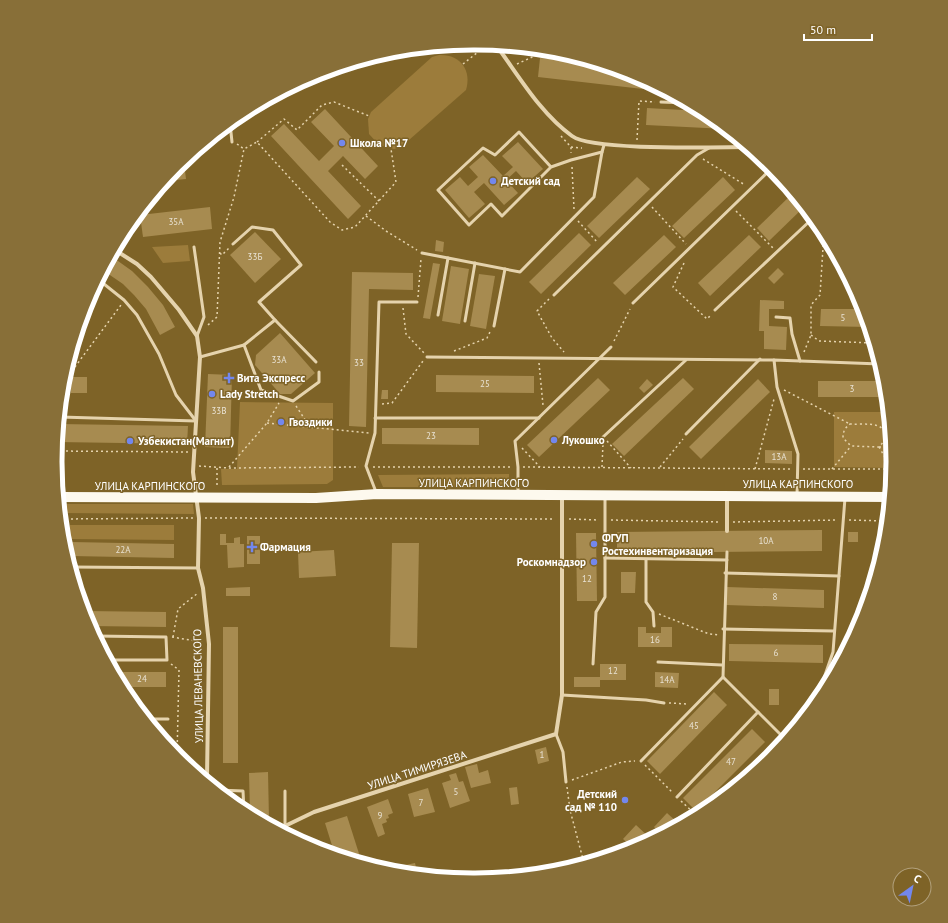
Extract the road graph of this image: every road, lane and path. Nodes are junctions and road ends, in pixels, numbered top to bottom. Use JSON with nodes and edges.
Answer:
{"nodes":[{"id":1,"x":480,"y":50,"type":"edge"},
{"id":2,"x":500,"y":51,"type":"edge"},
{"id":3,"x":536,"y":55,"type":"edge"},
{"id":4,"x":463,"y":64,"type":"dead end"},
{"id":5,"x":512,"y":67,"type":"junction"},
{"id":6,"x":661,"y":102,"type":"joint"},
{"id":7,"x":675,"y":103,"type":"edge"},
{"id":8,"x":369,"y":116,"type":"dead end"},
{"id":9,"x":231,"y":129,"type":"edge"},
{"id":10,"x":232,"y":142,"type":"joint"},
{"id":11,"x":257,"y":142,"type":"junction"},
{"id":12,"x":604,"y":146,"type":"junction"},
{"id":13,"x":637,"y":146,"type":"junction"},
{"id":14,"x":711,"y":147,"type":"junction"},
{"id":15,"x":739,"y":147,"type":"edge"},
{"id":16,"x":244,"y":149,"type":"junction"},
{"id":17,"x":391,"y":149,"type":"dead end"},
{"id":18,"x":602,"y":152,"type":"junction"},
{"id":19,"x":697,"y":155,"type":"junction"},
{"id":20,"x":571,"y":160,"type":"junction"},
{"id":21,"x":342,"y":165,"type":"dead end"},
{"id":22,"x":551,"y":167,"type":"junction"},
{"id":23,"x":767,"y":173,"type":"edge"},
{"id":24,"x":750,"y":189,"type":"junction"},
{"id":25,"x":378,"y":201,"type":"junction"},
{"id":26,"x":732,"y":207,"type":"junction"},
{"id":27,"x":366,"y":216,"type":"junction"},
{"id":28,"x":574,"y":217,"type":"junction"},
{"id":29,"x":808,"y":222,"type":"edge"},
{"id":30,"x":233,"y":244,"type":"joint"},
{"id":31,"x":823,"y":244,"type":"edge"},
{"id":32,"x":194,"y":248,"type":"dead end"},
{"id":33,"x":602,"y":248,"type":"junction"},
{"id":34,"x":777,"y":252,"type":"junction"},
{"id":35,"x":120,"y":253,"type":"edge"},
{"id":36,"x":220,"y":253,"type":"junction"},
{"id":37,"x":422,"y":253,"type":"junction"},
{"id":38,"x":448,"y":258,"type":"junction"},
{"id":39,"x":476,"y":263,"type":"junction"},
{"id":40,"x":505,"y":269,"type":"junction"},
{"id":41,"x":103,"y":283,"type":"edge"},
{"id":42,"x":554,"y":295,"type":"joint"},
{"id":43,"x":124,"y":300,"type":"junction"},
{"id":44,"x":402,"y":302,"type":"junction"},
{"id":45,"x":417,"y":302,"type":"joint"},
{"id":46,"x":633,"y":303,"type":"joint"},
{"id":47,"x":715,"y":310,"type":"dead end"},
{"id":48,"x":438,"y":315,"type":"dead end"},
{"id":49,"x":776,"y":317,"type":"dead end"},
{"id":50,"x":275,"y":320,"type":"junction"},
{"id":51,"x":465,"y":321,"type":"dead end"},
{"id":52,"x":494,"y":326,"type":"joint"},
{"id":53,"x":811,"y":335,"type":"junction"},
{"id":54,"x":197,"y":336,"type":"junction"},
{"id":55,"x":868,"y":343,"type":"edge"},
{"id":56,"x":244,"y":346,"type":"junction"},
{"id":57,"x":611,"y":347,"type":"joint"},
{"id":58,"x":200,"y":357,"type":"junction"},
{"id":59,"x":427,"y":357,"type":"junction"},
{"id":60,"x":440,"y":357,"type":"junction"},
{"id":61,"x":538,"y":358,"type":"junction"},
{"id":62,"x":569,"y":358,"type":"junction"},
{"id":63,"x":598,"y":358,"type":"junction"},
{"id":64,"x":760,"y":359,"type":"junction"},
{"id":65,"x":686,"y":360,"type":"junction"},
{"id":66,"x":774,"y":360,"type":"junction"},
{"id":67,"x":800,"y":361,"type":"junction"},
{"id":68,"x":316,"y":362,"type":"dead end"},
{"id":69,"x":873,"y":364,"type":"edge"},
{"id":70,"x":73,"y":369,"type":"edge"},
{"id":71,"x":319,"y":372,"type":"dead end"},
{"id":72,"x":777,"y":387,"type":"junction"},
{"id":73,"x":282,"y":398,"type":"junction"},
{"id":74,"x":293,"y":401,"type":"junction"},
{"id":75,"x":375,"y":405,"type":"junction"},
{"id":76,"x":544,"y":414,"type":"junction"},
{"id":77,"x":65,"y":416,"type":"edge"},
{"id":78,"x":375,"y":418,"type":"junction"},
{"id":79,"x":540,"y":418,"type":"junction"},
{"id":80,"x":196,"y":421,"type":"junction"},
{"id":81,"x":267,"y":423,"type":"junction"},
{"id":82,"x":850,"y":424,"type":"junction"},
{"id":83,"x":310,"y":427,"type":"junction"},
{"id":84,"x":885,"y":432,"type":"edge"},
{"id":85,"x":375,"y":433,"type":"junction"},
{"id":86,"x":686,"y":434,"type":"joint"},
{"id":87,"x":603,"y":437,"type":"junction"},
{"id":88,"x":885,"y":437,"type":"edge"},
{"id":89,"x":515,"y":441,"type":"junction"},
{"id":90,"x":851,"y":446,"type":"junction"},
{"id":91,"x":879,"y":447,"type":"junction"},
{"id":92,"x":885,"y":447,"type":"edge"},
{"id":93,"x":62,"y":451,"type":"edge"},
{"id":94,"x":194,"y":452,"type":"junction"},
{"id":95,"x":886,"y":459,"type":"edge"},
{"id":96,"x":193,"y":466,"type":"junction"},
{"id":97,"x":366,"y":466,"type":"junction"},
{"id":98,"x":217,"y":467,"type":"junction"},
{"id":99,"x":518,"y":467,"type":"junction"},
{"id":100,"x":540,"y":467,"type":"junction"},
{"id":101,"x":229,"y":468,"type":"junction"},
{"id":102,"x":602,"y":468,"type":"junction"},
{"id":103,"x":631,"y":468,"type":"junction"},
{"id":104,"x":660,"y":468,"type":"junction"},
{"id":105,"x":755,"y":468,"type":"junction"},
{"id":106,"x":797,"y":469,"type":"junction"},
{"id":107,"x":832,"y":469,"type":"junction"},
{"id":108,"x":886,"y":469,"type":"edge"},
{"id":109,"x":217,"y":485,"type":"dead end"},
{"id":110,"x":377,"y":494,"type":"junction"},
{"id":111,"x":518,"y":495,"type":"junction"},
{"id":112,"x":562,"y":495,"type":"junction"},
{"id":113,"x":796,"y":495,"type":"junction"},
{"id":114,"x":605,"y":496,"type":"junction"},
{"id":115,"x":727,"y":496,"type":"junction"},
{"id":116,"x":845,"y":496,"type":"junction"},
{"id":117,"x":884,"y":496,"type":"edge"},
{"id":118,"x":64,"y":497,"type":"edge"},
{"id":119,"x":197,"y":498,"type":"junction"},
{"id":120,"x":199,"y":518,"type":"junction"},
{"id":121,"x":67,"y":519,"type":"edge"},
{"id":122,"x":562,"y":519,"type":"junction"},
{"id":123,"x":605,"y":520,"type":"junction"},
{"id":124,"x":843,"y":520,"type":"junction"},
{"id":125,"x":881,"y":521,"type":"edge"},
{"id":126,"x":727,"y":522,"type":"junction"},
{"id":127,"x":727,"y":531,"type":"dead end"},
{"id":128,"x":727,"y":552,"type":"dead end"},
{"id":129,"x":605,"y":558,"type":"junction"},
{"id":130,"x":646,"y":560,"type":"junction"},
{"id":131,"x":727,"y":560,"type":"junction"},
{"id":132,"x":77,"y":567,"type":"edge"},
{"id":133,"x":198,"y":568,"type":"junction"},
{"id":134,"x":725,"y":573,"type":"junction"},
{"id":135,"x":839,"y":576,"type":"junction"},
{"id":136,"x":203,"y":588,"type":"junction"},
{"id":137,"x":653,"y":612,"type":"junction"},
{"id":138,"x":654,"y":626,"type":"dead end"},
{"id":139,"x":723,"y":629,"type":"junction"},
{"id":140,"x":834,"y":631,"type":"junction"},
{"id":141,"x":102,"y":636,"type":"edge"},
{"id":142,"x":723,"y":636,"type":"junction"},
{"id":143,"x":166,"y":637,"type":"junction"},
{"id":144,"x":173,"y":637,"type":"junction"},
{"id":145,"x":209,"y":644,"type":"junction"},
{"id":146,"x":114,"y":660,"type":"edge"},
{"id":147,"x":167,"y":660,"type":"junction"},
{"id":148,"x":658,"y":662,"type":"dead end"},
{"id":149,"x":593,"y":664,"type":"dead end"},
{"id":150,"x":722,"y":665,"type":"junction"},
{"id":151,"x":825,"y":675,"type":"edge"},
{"id":152,"x":723,"y":677,"type":"junction"},
{"id":153,"x":562,"y":695,"type":"junction"},
{"id":154,"x":664,"y":703,"type":"joint"},
{"id":155,"x":695,"y":705,"type":"junction"},
{"id":156,"x":758,"y":712,"type":"junction"},
{"id":157,"x":154,"y":719,"type":"edge"},
{"id":158,"x":168,"y":719,"type":"dead end"},
{"id":159,"x":556,"y":734,"type":"junction"},
{"id":160,"x":781,"y":735,"type":"edge"},
{"id":161,"x":177,"y":746,"type":"edge"},
{"id":162,"x":641,"y":761,"type":"junction"},
{"id":163,"x":207,"y":774,"type":"edge"},
{"id":164,"x":566,"y":782,"type":"junction"},
{"id":165,"x":226,"y":790,"type":"edge"},
{"id":166,"x":285,"y":791,"type":"dead end"},
{"id":167,"x":677,"y":797,"type":"junction"},
{"id":168,"x":244,"y":803,"type":"edge"},
{"id":169,"x":692,"y":811,"type":"edge"},
{"id":170,"x":285,"y":826,"type":"joint"},
{"id":171,"x":583,"y":858,"type":"edge"}],
"edges":[{"from":1,"to":4,"type":"path"},
{"from":2,"to":5,"type":"street"},
{"from":3,"to":5,"type":"path"},
{"from":5,"to":12,"type":"street"},
{"from":6,"to":7,"type":"lane"},
{"from":6,"to":13,"type":"path"},
{"from":8,"to":11,"type":"path"},
{"from":9,"to":10,"type":"lane"},
{"from":10,"to":16,"type":"path"},
{"from":11,"to":16,"type":"path"},
{"from":11,"to":27,"type":"path"},
{"from":12,"to":13,"type":"street"},
{"from":12,"to":18,"type":"lane"},
{"from":13,"to":14,"type":"street"},
{"from":14,"to":15,"type":"street"},
{"from":14,"to":19,"type":"lane"},
{"from":16,"to":36,"type":"path"},
{"from":17,"to":25,"type":"path"},
{"from":18,"to":20,"type":"lane"},
{"from":18,"to":28,"type":"lane"},
{"from":19,"to":24,"type":"path"},
{"from":19,"to":33,"type":"lane"},
{"from":20,"to":22,"type":"lane"},
{"from":20,"to":28,"type":"path"},
{"from":21,"to":25,"type":"path"},
{"from":22,"to":22,"type":"lane"},
{"from":23,"to":24,"type":"lane"},
{"from":24,"to":26,"type":"lane"},
{"from":25,"to":27,"type":"path"},
{"from":26,"to":34,"type":"path"},
{"from":26,"to":46,"type":"lane"},
{"from":27,"to":37,"type":"path"},
{"from":28,"to":33,"type":"path"},
{"from":28,"to":40,"type":"lane"},
{"from":29,"to":34,"type":"lane"},
{"from":30,"to":36,"type":"path"},
{"from":30,"to":50,"type":"lane"},
{"from":31,"to":53,"type":"path"},
{"from":32,"to":54,"type":"lane"},
{"from":33,"to":42,"type":"lane"},
{"from":34,"to":47,"type":"lane"},
{"from":35,"to":54,"type":"street"},
{"from":36,"to":54,"type":"path"},
{"from":37,"to":38,"type":"lane"},
{"from":37,"to":45,"type":"path"},
{"from":38,"to":39,"type":"lane"},
{"from":38,"to":48,"type":"lane"},
{"from":39,"to":40,"type":"lane"},
{"from":39,"to":51,"type":"lane"},
{"from":40,"to":52,"type":"lane"},
{"from":41,"to":43,"type":"lane"},
{"from":42,"to":62,"type":"path"},
{"from":43,"to":70,"type":"path"},
{"from":43,"to":80,"type":"lane"},
{"from":44,"to":45,"type":"lane"},
{"from":44,"to":59,"type":"path"},
{"from":44,"to":75,"type":"lane"},
{"from":46,"to":57,"type":"path"},
{"from":49,"to":67,"type":"lane"},
{"from":50,"to":56,"type":"lane"},
{"from":50,"to":68,"type":"lane"},
{"from":52,"to":60,"type":"path"},
{"from":53,"to":55,"type":"path"},
{"from":53,"to":67,"type":"path"},
{"from":54,"to":58,"type":"street","name":"УЛИЦА ЛЕВАНЕВСКОГО"},
{"from":56,"to":58,"type":"lane"},
{"from":56,"to":73,"type":"lane"},
{"from":57,"to":63,"type":"lane"},
{"from":58,"to":80,"type":"street","name":"УЛИЦА ЛЕВАНЕВСКОГО"},
{"from":59,"to":60,"type":"lane"},
{"from":59,"to":75,"type":"path"},
{"from":60,"to":61,"type":"lane"},
{"from":61,"to":62,"type":"lane"},
{"from":61,"to":76,"type":"path"},
{"from":62,"to":63,"type":"lane"},
{"from":63,"to":65,"type":"lane"},
{"from":63,"to":76,"type":"lane"},
{"from":64,"to":65,"type":"lane"},
{"from":64,"to":66,"type":"lane"},
{"from":64,"to":86,"type":"lane"},
{"from":65,"to":87,"type":"lane"},
{"from":66,"to":67,"type":"lane"},
{"from":66,"to":72,"type":"lane"},
{"from":67,"to":69,"type":"lane"},
{"from":71,"to":74,"type":"lane"},
{"from":72,"to":82,"type":"path"},
{"from":72,"to":105,"type":"path"},
{"from":72,"to":106,"type":"lane"},
{"from":73,"to":74,"type":"lane"},
{"from":73,"to":81,"type":"path"},
{"from":74,"to":83,"type":"path"},
{"from":75,"to":78,"type":"lane"},
{"from":76,"to":79,"type":"lane"},
{"from":77,"to":80,"type":"lane"},
{"from":78,"to":79,"type":"lane"},
{"from":78,"to":85,"type":"lane"},
{"from":79,"to":89,"type":"lane"},
{"from":80,"to":94,"type":"street","name":"УЛИЦА ЛЕВАНЕВСКОГО"},
{"from":81,"to":83,"type":"path"},
{"from":81,"to":101,"type":"path"},
{"from":82,"to":84,"type":"path"},
{"from":82,"to":90,"type":"path"},
{"from":83,"to":85,"type":"path"},
{"from":85,"to":97,"type":"lane"},
{"from":86,"to":104,"type":"path"},
{"from":87,"to":102,"type":"path"},
{"from":87,"to":103,"type":"path"},
{"from":88,"to":91,"type":"path"},
{"from":89,"to":99,"type":"lane"},
{"from":89,"to":100,"type":"path"},
{"from":90,"to":91,"type":"path"},
{"from":90,"to":107,"type":"path"},
{"from":91,"to":92,"type":"path"},
{"from":91,"to":95,"type":"path"},
{"from":93,"to":94,"type":"path"},
{"from":94,"to":96,"type":"street","name":"УЛИЦА ЛЕВАНЕВСКОГО"},
{"from":96,"to":98,"type":"path"},
{"from":96,"to":119,"type":"street","name":"УЛИЦА ЛЕВАНЕВСКОГО"},
{"from":97,"to":99,"type":"path"},
{"from":97,"to":101,"type":"path"},
{"from":97,"to":110,"type":"lane"},
{"from":98,"to":101,"type":"path"},
{"from":98,"to":109,"type":"path"},
{"from":99,"to":100,"type":"path"},
{"from":99,"to":111,"type":"lane"},
{"from":100,"to":102,"type":"path"},
{"from":102,"to":103,"type":"path"},
{"from":103,"to":104,"type":"path"},
{"from":104,"to":105,"type":"path"},
{"from":105,"to":106,"type":"path"},
{"from":106,"to":107,"type":"path"},
{"from":106,"to":113,"type":"lane"},
{"from":107,"to":108,"type":"path"},
{"from":110,"to":111,"type":"main road","name":"УЛИЦА КАРПИНСКОГО"},
{"from":110,"to":119,"type":"main road","name":"УЛИЦА КАРПИНСКОГО"},
{"from":111,"to":112,"type":"main road","name":"УЛИЦА КАРПИНСКОГО"},
{"from":112,"to":114,"type":"main road","name":"УЛИЦА КАРПИНСКОГО"},
{"from":112,"to":122,"type":"street"},
{"from":113,"to":115,"type":"main road","name":"УЛИЦА КАРПИНСКОГО"},
{"from":113,"to":116,"type":"main road","name":"УЛИЦА КАРПИНСКОГО"},
{"from":114,"to":115,"type":"main road","name":"УЛИЦА КАРПИНСКОГО"},
{"from":114,"to":123,"type":"lane"},
{"from":115,"to":126,"type":"street"},
{"from":116,"to":117,"type":"main road","name":"УЛИЦА КАРПИНСКОГО"},
{"from":116,"to":124,"type":"lane"},
{"from":118,"to":119,"type":"main road","name":"УЛИЦА КАРПИНСКОГО"},
{"from":119,"to":120,"type":"street","name":"УЛИЦА ЛЕВАНЕВСКОГО"},
{"from":120,"to":121,"type":"path"},
{"from":120,"to":122,"type":"path"},
{"from":120,"to":133,"type":"street","name":"УЛИЦА ЛЕВАНЕВСКОГО"},
{"from":122,"to":123,"type":"path"},
{"from":122,"to":153,"type":"street"},
{"from":123,"to":126,"type":"path"},
{"from":123,"to":129,"type":"lane"},
{"from":124,"to":125,"type":"path"},
{"from":124,"to":126,"type":"path"},
{"from":124,"to":135,"type":"lane"},
{"from":126,"to":127,"type":"street"},
{"from":128,"to":131,"type":"lane"},
{"from":129,"to":130,"type":"lane"},
{"from":129,"to":149,"type":"lane"},
{"from":130,"to":131,"type":"lane"},
{"from":130,"to":137,"type":"lane"},
{"from":131,"to":134,"type":"lane"},
{"from":132,"to":133,"type":"lane"},
{"from":133,"to":136,"type":"street","name":"УЛИЦА ЛЕВАНЕВСКОГО"},
{"from":134,"to":135,"type":"lane"},
{"from":134,"to":139,"type":"lane"},
{"from":135,"to":140,"type":"lane"},
{"from":136,"to":144,"type":"path"},
{"from":136,"to":145,"type":"street","name":"УЛИЦА ЛЕВАНЕВСКОГО"},
{"from":137,"to":138,"type":"lane"},
{"from":137,"to":142,"type":"path"},
{"from":139,"to":140,"type":"lane"},
{"from":139,"to":142,"type":"lane"},
{"from":140,"to":151,"type":"lane"},
{"from":141,"to":143,"type":"lane"},
{"from":142,"to":150,"type":"lane"},
{"from":143,"to":144,"type":"path"},
{"from":143,"to":147,"type":"lane"},
{"from":144,"to":145,"type":"path"},
{"from":145,"to":163,"type":"street","name":"УЛИЦА ЛЕВАНЕВСКОГО"},
{"from":146,"to":147,"type":"lane"},
{"from":147,"to":161,"type":"path"},
{"from":148,"to":150,"type":"lane"},
{"from":150,"to":152,"type":"lane"},
{"from":152,"to":155,"type":"lane"},
{"from":152,"to":156,"type":"lane"},
{"from":153,"to":154,"type":"lane"},
{"from":153,"to":159,"type":"street"},
{"from":154,"to":155,"type":"path"},
{"from":155,"to":162,"type":"lane"},
{"from":156,"to":160,"type":"lane"},
{"from":156,"to":167,"type":"lane"},
{"from":157,"to":158,"type":"lane"},
{"from":159,"to":164,"type":"lane"},
{"from":159,"to":170,"type":"street","name":"УЛИЦА ТИМИРЯЗЕВА"},
{"from":162,"to":164,"type":"path"},
{"from":162,"to":167,"type":"path"},
{"from":164,"to":171,"type":"path"},
{"from":165,"to":168,"type":"lane"},
{"from":166,"to":170,"type":"lane"},
{"from":167,"to":169,"type":"path"}]}
